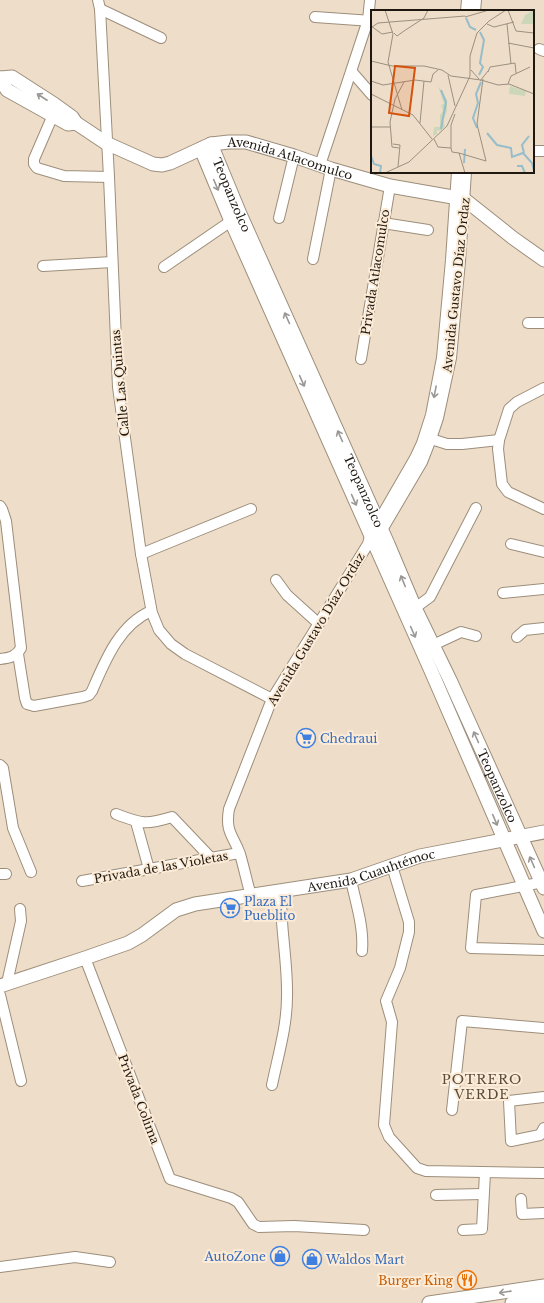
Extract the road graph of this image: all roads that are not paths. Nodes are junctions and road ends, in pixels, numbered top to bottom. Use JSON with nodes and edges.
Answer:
{"nodes":[{"id":1,"x":370,"y":0,"type":"edge"},
{"id":2,"x":467,"y":0,"type":"edge"},
{"id":3,"x":476,"y":0,"type":"edge"},
{"id":4,"x":99,"y":4,"type":"edge"},
{"id":5,"x":466,"y":10,"type":"edge"},
{"id":6,"x":475,"y":10,"type":"edge"},
{"id":7,"x":315,"y":17,"type":"dead end"},
{"id":8,"x":370,"y":20,"type":"edge"},
{"id":9,"x":161,"y":38,"type":"dead end"},
{"id":10,"x":352,"y":72,"type":"junction"},
{"id":11,"x":0,"y":78,"type":"edge"},
{"id":12,"x":371,"y":94,"type":"edge"},
{"id":13,"x":57,"y":113,"type":"junction"},
{"id":14,"x":106,"y":143,"type":"junction"},
{"id":15,"x":206,"y":147,"type":"junction"},
{"id":16,"x":544,"y":151,"type":"edge"},
{"id":17,"x":534,"y":152,"type":"edge"},
{"id":18,"x":294,"y":156,"type":"junction"},
{"id":19,"x":326,"y":167,"type":"junction"},
{"id":20,"x":457,"y":173,"type":"edge"},
{"id":21,"x":466,"y":173,"type":"edge"},
{"id":22,"x":109,"y":177,"type":"junction"},
{"id":23,"x":390,"y":186,"type":"junction"},
{"id":24,"x":460,"y":198,"type":"junction"},
{"id":25,"x":236,"y":218,"type":"junction"},
{"id":26,"x":279,"y":218,"type":"dead end"},
{"id":27,"x":383,"y":223,"type":"junction"},
{"id":28,"x":428,"y":230,"type":"dead end"},
{"id":29,"x":313,"y":259,"type":"dead end"},
{"id":30,"x":544,"y":260,"type":"edge"},
{"id":31,"x":112,"y":262,"type":"junction"},
{"id":32,"x":43,"y":266,"type":"dead end"},
{"id":33,"x":164,"y":267,"type":"dead end"},
{"id":34,"x":528,"y":323,"type":"dead end"},
{"id":35,"x":544,"y":323,"type":"edge"},
{"id":36,"x":446,"y":358,"type":"junction"},
{"id":37,"x":361,"y":359,"type":"dead end"},
{"id":38,"x":544,"y":388,"type":"edge"},
{"id":39,"x":431,"y":439,"type":"junction"},
{"id":40,"x":499,"y":440,"type":"junction"},
{"id":41,"x":0,"y":506,"type":"edge"},
{"id":42,"x":476,"y":508,"type":"dead end"},
{"id":43,"x":544,"y":508,"type":"edge"},
{"id":44,"x":252,"y":509,"type":"dead end"},
{"id":45,"x":377,"y":539,"type":"junction"},
{"id":46,"x":511,"y":544,"type":"dead end"},
{"id":47,"x":544,"y":552,"type":"edge"},
{"id":48,"x":141,"y":554,"type":"junction"},
{"id":49,"x":276,"y":580,"type":"dead end"},
{"id":50,"x":544,"y":590,"type":"edge"},
{"id":51,"x":503,"y":593,"type":"dead end"},
{"id":52,"x":415,"y":608,"type":"junction"},
{"id":53,"x":151,"y":611,"type":"junction"},
{"id":54,"x":318,"y":624,"type":"junction"},
{"id":55,"x":544,"y":628,"type":"edge"},
{"id":56,"x":476,"y":636,"type":"dead end"},
{"id":57,"x":517,"y":637,"type":"dead end"},
{"id":58,"x":433,"y":645,"type":"junction"},
{"id":59,"x":18,"y":654,"type":"junction"},
{"id":60,"x":0,"y":659,"type":"edge"},
{"id":61,"x":450,"y":680,"type":"junction"},
{"id":62,"x":438,"y":687,"type":"junction"},
{"id":63,"x":272,"y":699,"type":"junction"},
{"id":64,"x":0,"y":766,"type":"edge"},
{"id":65,"x":116,"y":814,"type":"dead end"},
{"id":66,"x":136,"y":822,"type":"junction"},
{"id":67,"x":544,"y":832,"type":"edge"},
{"id":68,"x":521,"y":836,"type":"junction"},
{"id":69,"x":504,"y":840,"type":"junction"},
{"id":70,"x":239,"y":853,"type":"junction"},
{"id":71,"x":211,"y":858,"type":"junction"},
{"id":72,"x":392,"y":866,"type":"junction"},
{"id":73,"x":149,"y":869,"type":"junction"},
{"id":74,"x":31,"y":872,"type":"dead end"},
{"id":75,"x":351,"y":880,"type":"junction"},
{"id":76,"x":82,"y":881,"type":"dead end"},
{"id":77,"x":543,"y":884,"type":"edge"},
{"id":78,"x":524,"y":886,"type":"junction"},
{"id":79,"x":280,"y":892,"type":"junction"},
{"id":80,"x":251,"y":896,"type":"junction"},
{"id":81,"x":20,"y":909,"type":"dead end"},
{"id":82,"x":544,"y":931,"type":"edge"},
{"id":83,"x":544,"y":950,"type":"edge"},
{"id":84,"x":362,"y":952,"type":"dead end"},
{"id":85,"x":85,"y":958,"type":"junction"},
{"id":86,"x":2,"y":988,"type":"edge"},
{"id":87,"x":544,"y":1028,"type":"edge"},
{"id":88,"x":21,"y":1082,"type":"dead end"},
{"id":89,"x":272,"y":1085,"type":"dead end"},
{"id":90,"x":544,"y":1097,"type":"edge"},
{"id":91,"x":452,"y":1110,"type":"dead end"},
{"id":92,"x":544,"y":1128,"type":"edge"},
{"id":93,"x":485,"y":1173,"type":"junction"},
{"id":94,"x":544,"y":1173,"type":"edge"},
{"id":95,"x":483,"y":1194,"type":"junction"},
{"id":96,"x":436,"y":1195,"type":"dead end"},
{"id":97,"x":521,"y":1199,"type":"dead end"},
{"id":98,"x":544,"y":1213,"type":"edge"},
{"id":99,"x":364,"y":1230,"type":"dead end"},
{"id":100,"x":463,"y":1230,"type":"dead end"},
{"id":101,"x":110,"y":1262,"type":"dead end"},
{"id":102,"x":0,"y":1268,"type":"edge"},
{"id":103,"x":544,"y":1286,"type":"edge"},
{"id":104,"x":544,"y":1298,"type":"edge"},
{"id":105,"x":429,"y":1303,"type":"edge"},
{"id":106,"x":512,"y":1303,"type":"edge"}],
"edges":[{"from":1,"to":8,"type":"street"},
{"from":2,"to":5,"type":"street"},
{"from":3,"to":6,"type":"street"},
{"from":4,"to":9,"type":"street"},
{"from":4,"to":14,"type":"street","name":"Calle Las Quintas"},
{"from":7,"to":8,"type":"street"},
{"from":8,"to":10,"type":"street"},
{"from":10,"to":12,"type":"street"},
{"from":10,"to":19,"type":"street"},
{"from":11,"to":13,"type":"main road","name":"Avenida Atlacomulco"},
{"from":13,"to":14,"type":"main road","name":"Avenida Atlacomulco"},
{"from":13,"to":22,"type":"street"},
{"from":14,"to":15,"type":"main road","name":"Avenida Atlacomulco"},
{"from":14,"to":22,"type":"street","name":"Calle Las Quintas"},
{"from":15,"to":18,"type":"main road","name":"Avenida Atlacomulco"},
{"from":15,"to":25,"type":"main road","name":"Teopanzolco"},
{"from":16,"to":17,"type":"street"},
{"from":18,"to":19,"type":"main road","name":"Avenida Atlacomulco"},
{"from":18,"to":26,"type":"street"},
{"from":19,"to":23,"type":"main road","name":"Avenida Atlacomulco"},
{"from":19,"to":29,"type":"street"},
{"from":20,"to":24,"type":"street","name":"Avenida Gustavo Díaz Ordaz"},
{"from":21,"to":24,"type":"street","name":"Avenida Gustavo Díaz Ordaz"},
{"from":22,"to":31,"type":"street","name":"Calle Las Quintas"},
{"from":23,"to":24,"type":"main road","name":"Avenida Atlacomulco"},
{"from":23,"to":27,"type":"street","name":"Privada Atlacomulco"},
{"from":24,"to":30,"type":"main road","name":"Avenida Atlacomulco"},
{"from":24,"to":36,"type":"street","name":"Avenida Gustavo Díaz Ordaz"},
{"from":25,"to":33,"type":"street"},
{"from":25,"to":45,"type":"main road","name":"Teopanzolco"},
{"from":27,"to":28,"type":"street"},
{"from":27,"to":37,"type":"street","name":"Privada Atlacomulco"},
{"from":31,"to":32,"type":"street"},
{"from":31,"to":48,"type":"street","name":"Calle Las Quintas"},
{"from":34,"to":35,"type":"street"},
{"from":36,"to":39,"type":"street","name":"Avenida Gustavo Díaz Ordaz"},
{"from":36,"to":45,"type":"street","name":"Avenida Gustavo Díaz Ordaz","one_way":true},
{"from":38,"to":40,"type":"street"},
{"from":39,"to":40,"type":"street"},
{"from":39,"to":45,"type":"street","name":"Avenida Gustavo Díaz Ordaz"},
{"from":40,"to":43,"type":"street"},
{"from":41,"to":59,"type":"street"},
{"from":42,"to":52,"type":"street"},
{"from":44,"to":48,"type":"street"},
{"from":52,"to":45,"type":"main road","name":"Teopanzolco","one_way":true},
{"from":45,"to":54,"type":"street","name":"Avenida Gustavo Díaz Ordaz"},
{"from":45,"to":62,"type":"main road","name":"Teopanzolco","one_way":true},
{"from":46,"to":47,"type":"street"},
{"from":48,"to":53,"type":"street","name":"Calle Las Quintas"},
{"from":49,"to":54,"type":"street"},
{"from":50,"to":51,"type":"street"},
{"from":52,"to":58,"type":"main road","name":"Teopanzolco"},
{"from":53,"to":59,"type":"street"},
{"from":53,"to":63,"type":"street","name":"Calle Las Quintas"},
{"from":54,"to":63,"type":"street","name":"Avenida Gustavo Díaz Ordaz"},
{"from":55,"to":57,"type":"street"},
{"from":56,"to":58,"type":"street"},
{"from":58,"to":61,"type":"main road","name":"Teopanzolco"},
{"from":59,"to":60,"type":"street"},
{"from":61,"to":62,"type":"main road"},
{"from":68,"to":61,"type":"main road","name":"Teopanzolco","one_way":true},
{"from":62,"to":69,"type":"main road","name":"Teopanzolco","one_way":true},
{"from":63,"to":70,"type":"street","name":"Avenida Gustavo Díaz Ordaz"},
{"from":64,"to":74,"type":"street"},
{"from":65,"to":66,"type":"street"},
{"from":66,"to":71,"type":"street"},
{"from":66,"to":73,"type":"street"},
{"from":67,"to":68,"type":"main road","name":"Avenida Cuauhtémoc"},
{"from":68,"to":69,"type":"main road","name":"Avenida Cuauhtémoc"},
{"from":77,"to":68,"type":"main road","name":"Teopanzolco","one_way":true},
{"from":69,"to":72,"type":"main road","name":"Avenida Cuauhtémoc"},
{"from":69,"to":78,"type":"main road","name":"Teopanzolco"},
{"from":70,"to":71,"type":"street","name":"Privada de las Violetas"},
{"from":70,"to":80,"type":"street","name":"Avenida Gustavo Díaz Ordaz"},
{"from":71,"to":73,"type":"street","name":"Privada de las Violetas"},
{"from":72,"to":75,"type":"main road","name":"Avenida Cuauhtémoc"},
{"from":72,"to":93,"type":"street"},
{"from":73,"to":76,"type":"street","name":"Privada de las Violetas"},
{"from":75,"to":79,"type":"main road","name":"Avenida Cuauhtémoc"},
{"from":75,"to":84,"type":"street"},
{"from":77,"to":78,"type":"street"},
{"from":78,"to":82,"type":"main road","name":"Teopanzolco"},
{"from":78,"to":83,"type":"street"},
{"from":79,"to":80,"type":"main road","name":"Avenida Cuauhtémoc"},
{"from":79,"to":89,"type":"street"},
{"from":80,"to":85,"type":"main road","name":"Avenida Cuauhtémoc"},
{"from":81,"to":86,"type":"street"},
{"from":85,"to":86,"type":"main road","name":"Avenida Cuauhtémoc"},
{"from":85,"to":99,"type":"street","name":"Privada Colima"},
{"from":86,"to":88,"type":"street"},
{"from":87,"to":91,"type":"street"},
{"from":90,"to":92,"type":"street"},
{"from":93,"to":94,"type":"street"},
{"from":93,"to":95,"type":"street"},
{"from":95,"to":96,"type":"street"},
{"from":95,"to":100,"type":"street"},
{"from":97,"to":98,"type":"street"},
{"from":101,"to":102,"type":"street"},
{"from":103,"to":105,"type":"main road","one_way":true},
{"from":104,"to":106,"type":"main road"}]}
